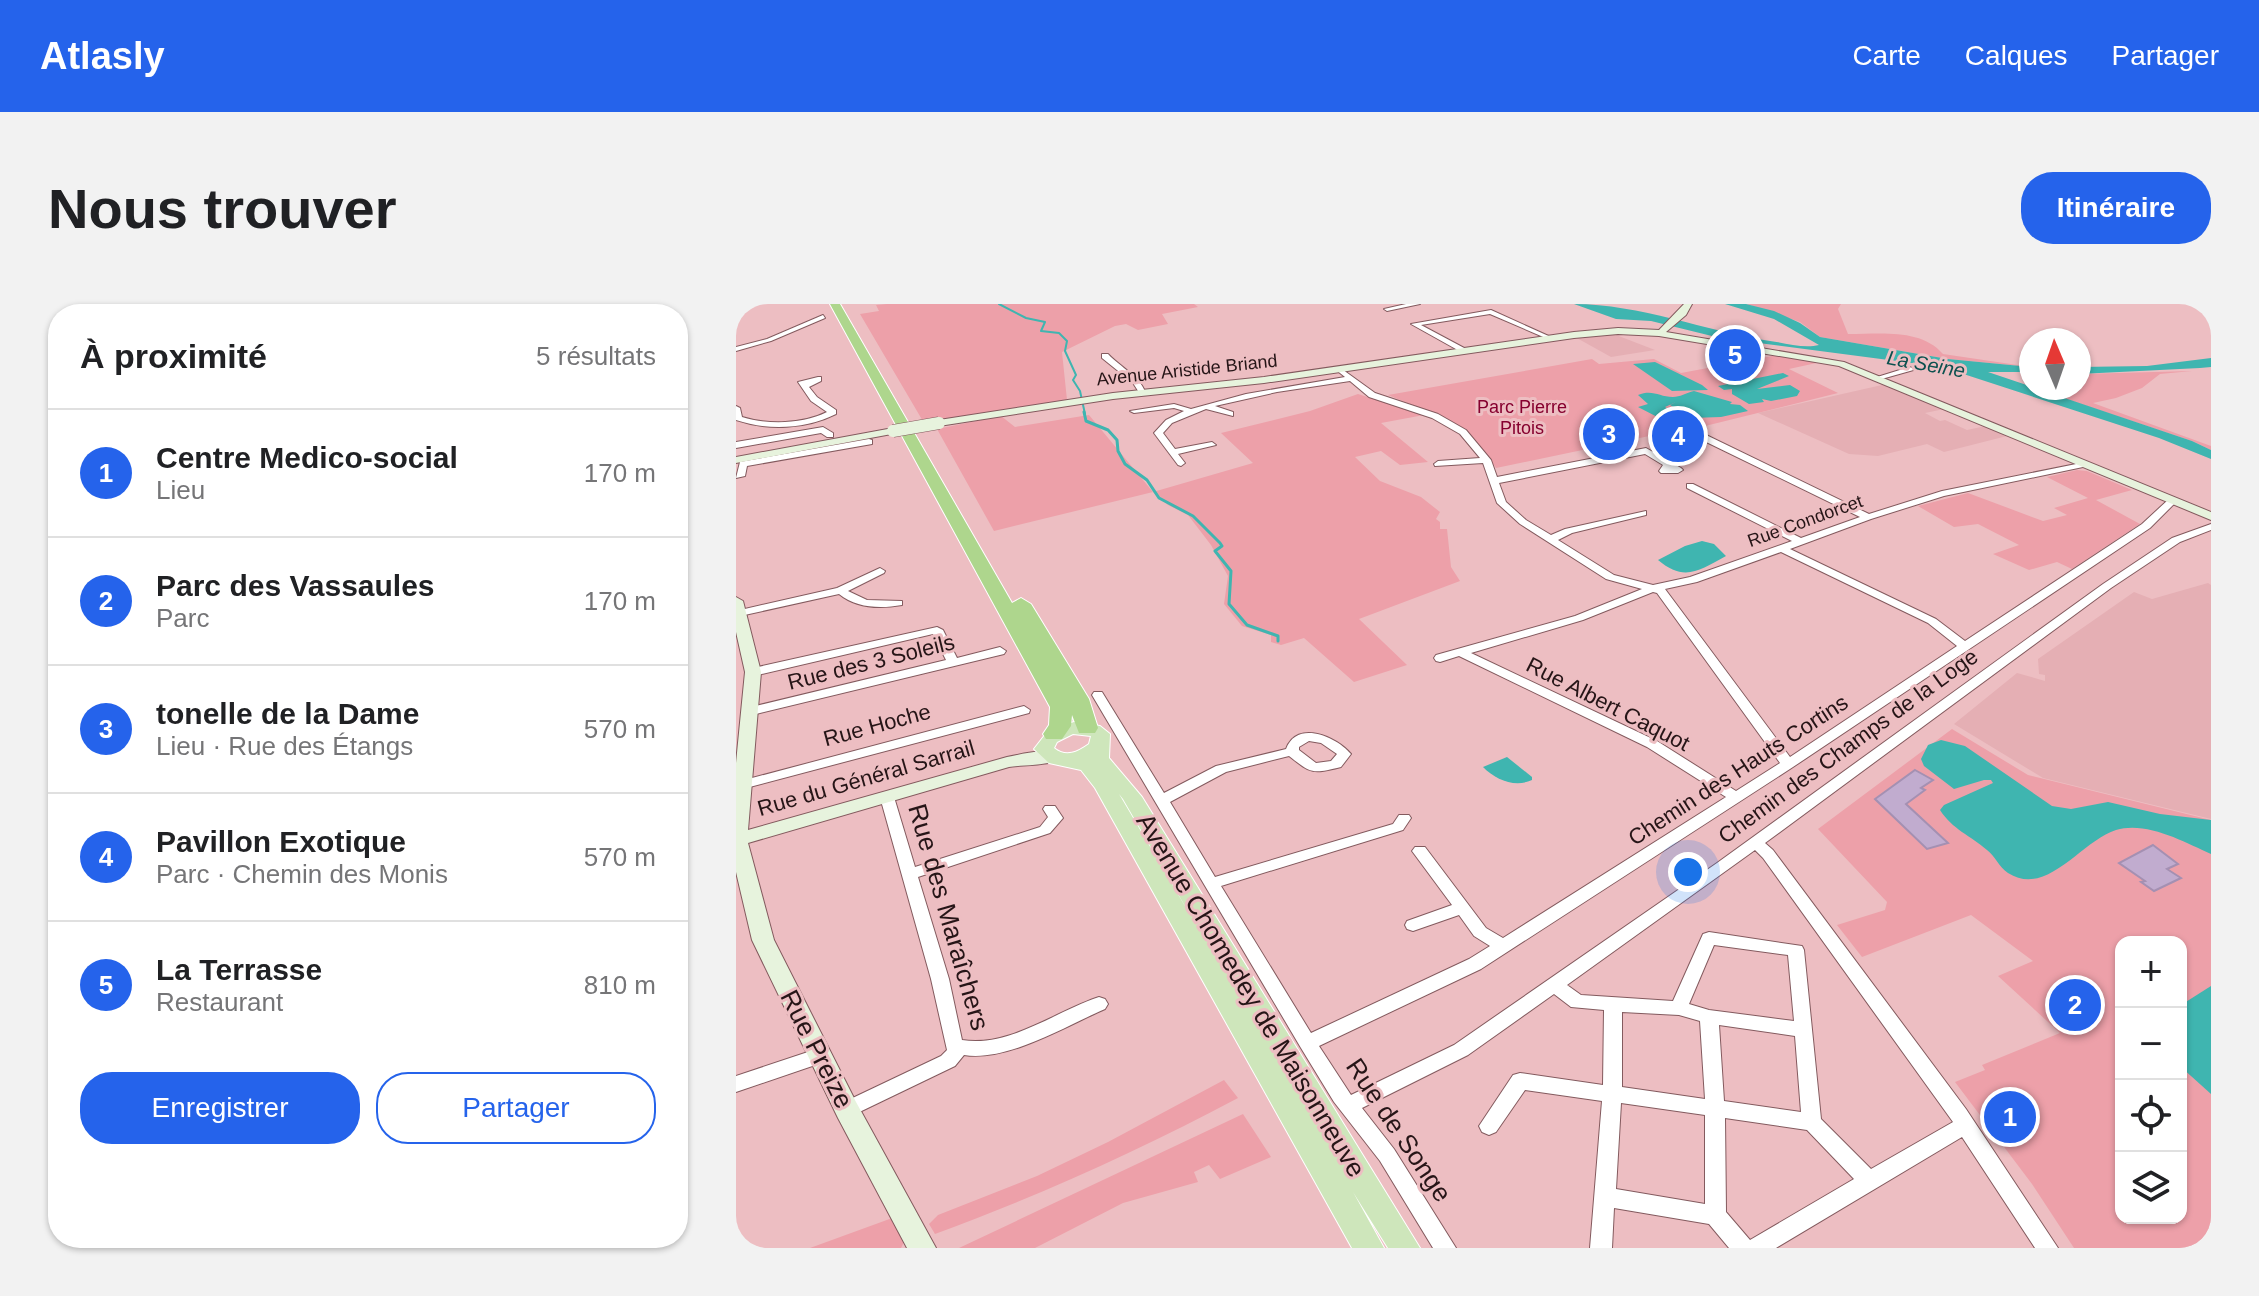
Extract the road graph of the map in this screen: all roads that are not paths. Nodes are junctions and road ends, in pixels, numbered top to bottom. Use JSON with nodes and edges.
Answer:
{"nodes":[{"id":1,"x":845,"y":304,"type":"edge"},
{"id":2,"x":1417,"y":304,"type":"edge"},
{"id":3,"x":1688,"y":304,"type":"edge"},
{"id":4,"x":1387,"y":309,"type":"dead end"},
{"id":5,"x":829,"y":311,"type":"edge"},
{"id":6,"x":1665,"y":331,"type":"junction"},
{"id":7,"x":1550,"y":338,"type":"junction"},
{"id":8,"x":736,"y":349,"type":"edge"},
{"id":9,"x":1463,"y":351,"type":"junction"},
{"id":10,"x":1105,"y":356,"type":"dead end"},
{"id":11,"x":1339,"y":369,"type":"junction"},
{"id":12,"x":1911,"y":370,"type":"dead end"},
{"id":13,"x":1878,"y":378,"type":"junction"},
{"id":14,"x":1350,"y":379,"type":"junction"},
{"id":15,"x":804,"y":386,"type":"dead end"},
{"id":16,"x":1275,"y":391,"type":"junction"},
{"id":17,"x":1143,"y":392,"type":"junction"},
{"id":18,"x":1288,"y":401,"type":"dead end"},
{"id":19,"x":1206,"y":406,"type":"junction"},
{"id":20,"x":1134,"y":411,"type":"dead end"},
{"id":21,"x":1191,"y":411,"type":"junction"},
{"id":22,"x":831,"y":414,"type":"junction"},
{"id":23,"x":1230,"y":414,"type":"dead end"},
{"id":24,"x":737,"y":415,"type":"edge"},
{"id":25,"x":840,"y":421,"type":"dead end"},
{"id":26,"x":830,"y":435,"type":"dead end"},
{"id":27,"x":1699,"y":435,"type":"dead end"},
{"id":28,"x":869,"y":442,"type":"dead end"},
{"id":29,"x":736,"y":445,"type":"edge"},
{"id":30,"x":1212,"y":445,"type":"dead end"},
{"id":31,"x":1172,"y":452,"type":"junction"},
{"id":32,"x":736,"y":460,"type":"edge"},
{"id":33,"x":1487,"y":460,"type":"junction"},
{"id":34,"x":1181,"y":463,"type":"dead end"},
{"id":35,"x":1438,"y":464,"type":"dead end"},
{"id":36,"x":2083,"y":464,"type":"junction"},
{"id":37,"x":1668,"y":465,"type":"dead end"},
{"id":38,"x":736,"y":475,"type":"edge"},
{"id":39,"x":1493,"y":481,"type":"junction"},
{"id":40,"x":1690,"y":486,"type":"dead end"},
{"id":41,"x":2172,"y":501,"type":"junction"},
{"id":42,"x":1643,"y":513,"type":"dead end"},
{"id":43,"x":2211,"y":516,"type":"edge"},
{"id":44,"x":1868,"y":517,"type":"junction"},
{"id":45,"x":2211,"y":527,"type":"edge"},
{"id":46,"x":1549,"y":540,"type":"junction"},
{"id":47,"x":1802,"y":542,"type":"junction"},
{"id":48,"x":1783,"y":549,"type":"junction"},
{"id":49,"x":880,"y":571,"type":"dead end"},
{"id":50,"x":1653,"y":588,"type":"junction"},
{"id":51,"x":841,"y":590,"type":"junction"},
{"id":52,"x":898,"y":603,"type":"dead end"},
{"id":53,"x":738,"y":607,"type":"edge"},
{"id":54,"x":1965,"y":646,"type":"junction"},
{"id":55,"x":1000,"y":651,"type":"dead end"},
{"id":56,"x":1460,"y":652,"type":"junction"},
{"id":57,"x":1440,"y":658,"type":"dead end"},
{"id":58,"x":953,"y":663,"type":"junction"},
{"id":59,"x":753,"y":672,"type":"junction"},
{"id":60,"x":1098,"y":695,"type":"dead end"},
{"id":61,"x":1024,"y":710,"type":"dead end"},
{"id":62,"x":752,"y":711,"type":"junction"},
{"id":63,"x":1093,"y":736,"type":"junction"},
{"id":64,"x":1056,"y":749,"type":"junction"},
{"id":65,"x":1292,"y":751,"type":"dead end"},
{"id":66,"x":1788,"y":764,"type":"junction"},
{"id":67,"x":741,"y":774,"type":"edge"},
{"id":68,"x":887,"y":797,"type":"junction"},
{"id":69,"x":1736,"y":797,"type":"junction"},
{"id":70,"x":1163,"y":800,"type":"junction"},
{"id":71,"x":1050,"y":809,"type":"dead end"},
{"id":72,"x":1404,"y":818,"type":"dead end"},
{"id":73,"x":737,"y":840,"type":"edge"},
{"id":74,"x":1755,"y":842,"type":"junction"},
{"id":75,"x":1420,"y":851,"type":"dead end"},
{"id":76,"x":911,"y":874,"type":"junction"},
{"id":77,"x":1212,"y":883,"type":"junction"},
{"id":78,"x":1461,"y":908,"type":"junction"},
{"id":79,"x":1413,"y":925,"type":"dead end"},
{"id":80,"x":1503,"y":946,"type":"junction"},
{"id":81,"x":1555,"y":985,"type":"junction"},
{"id":82,"x":1099,"y":1004,"type":"dead end"},
{"id":83,"x":1613,"y":1006,"type":"junction"},
{"id":84,"x":1679,"y":1008,"type":"junction"},
{"id":85,"x":1709,"y":1017,"type":"junction"},
{"id":86,"x":1804,"y":1030,"type":"junction"},
{"id":87,"x":1307,"y":1043,"type":"junction"},
{"id":88,"x":959,"y":1048,"type":"junction"},
{"id":89,"x":820,"y":1056,"type":"junction"},
{"id":90,"x":736,"y":1084,"type":"edge"},
{"id":91,"x":1612,"y":1093,"type":"junction"},
{"id":92,"x":1349,"y":1105,"type":"junction"},
{"id":93,"x":847,"y":1110,"type":"junction"},
{"id":94,"x":1715,"y":1110,"type":"junction"},
{"id":95,"x":1812,"y":1122,"type":"junction"},
{"id":96,"x":1965,"y":1125,"type":"junction"},
{"id":97,"x":1489,"y":1126,"type":"dead end"},
{"id":98,"x":1869,"y":1181,"type":"junction"},
{"id":99,"x":1604,"y":1197,"type":"junction"},
{"id":100,"x":1715,"y":1215,"type":"junction"},
{"id":101,"x":922,"y":1248,"type":"edge"},
{"id":102,"x":1369,"y":1248,"type":"edge"},
{"id":103,"x":1405,"y":1248,"type":"edge"},
{"id":104,"x":1445,"y":1248,"type":"edge"},
{"id":105,"x":1601,"y":1248,"type":"edge"},
{"id":106,"x":1743,"y":1248,"type":"edge"},
{"id":107,"x":1756,"y":1248,"type":"edge"},
{"id":108,"x":2047,"y":1248,"type":"edge"}],
"edges":[{"from":1,"to":63,"type":"highway"},
{"from":2,"to":4,"type":"street"},
{"from":3,"to":6,"type":"street"},
{"from":5,"to":8,"type":"street"},
{"from":5,"to":64,"type":"highway"},
{"from":6,"to":7,"type":"street","name":"Avenue Aristide Briand"},
{"from":6,"to":13,"type":"street","name":"Avenue Aristide Briand"},
{"from":7,"to":9,"type":"street","name":"Avenue Aristide Briand"},
{"from":7,"to":9,"type":"street"},
{"from":9,"to":11,"type":"street","name":"Avenue Aristide Briand"},
{"from":10,"to":17,"type":"street"},
{"from":11,"to":14,"type":"street"},
{"from":11,"to":17,"type":"street","name":"Avenue Aristide Briand"},
{"from":12,"to":13,"type":"street"},
{"from":13,"to":36,"type":"street","name":"Avenue Aristide Briand"},
{"from":14,"to":16,"type":"street"},
{"from":14,"to":33,"type":"street"},
{"from":15,"to":22,"type":"street"},
{"from":16,"to":18,"type":"street"},
{"from":16,"to":19,"type":"street"},
{"from":17,"to":32,"type":"street","name":"Avenue Aristide Briand","bridge":true},
{"from":19,"to":21,"type":"street"},
{"from":19,"to":23,"type":"street"},
{"from":20,"to":21,"type":"street"},
{"from":21,"to":31,"type":"street"},
{"from":22,"to":24,"type":"street"},
{"from":22,"to":25,"type":"street"},
{"from":26,"to":29,"type":"street"},
{"from":27,"to":44,"type":"street"},
{"from":28,"to":38,"type":"street"},
{"from":30,"to":31,"type":"street"},
{"from":31,"to":34,"type":"street"},
{"from":33,"to":35,"type":"street"},
{"from":33,"to":39,"type":"street","name":"Rue Condorcet"},
{"from":36,"to":41,"type":"street","name":"Avenue Aristide Briand"},
{"from":36,"to":44,"type":"street","name":"Rue Condorcet"},
{"from":37,"to":39,"type":"street"},
{"from":39,"to":46,"type":"street","name":"Rue Condorcet"},
{"from":40,"to":47,"type":"street"},
{"from":41,"to":43,"type":"street","name":"Avenue Aristide Briand"},
{"from":41,"to":54,"type":"street","name":"Chemin des Hauts Cortins"},
{"from":42,"to":46,"type":"street"},
{"from":44,"to":47,"type":"street","name":"Rue Condorcet"},
{"from":45,"to":74,"type":"street","name":"Chemin des Champs de la Loge"},
{"from":46,"to":50,"type":"street","name":"Rue Condorcet"},
{"from":47,"to":48,"type":"street","name":"Rue Condorcet"},
{"from":48,"to":50,"type":"street","name":"Rue Condorcet"},
{"from":48,"to":54,"type":"street"},
{"from":49,"to":51,"type":"street"},
{"from":50,"to":56,"type":"street","name":"Rue Albert Caquot"},
{"from":50,"to":66,"type":"street"},
{"from":51,"to":52,"type":"street"},
{"from":51,"to":53,"type":"street"},
{"from":53,"to":59,"type":"street","name":"Rue Preize"},
{"from":54,"to":66,"type":"street","name":"Chemin des Hauts Cortins"},
{"from":55,"to":58,"type":"street","name":"Rue des 3 Soleils"},
{"from":56,"to":57,"type":"street","name":"Rue Albert Caquot"},
{"from":56,"to":69,"type":"street","name":"Rue Albert Caquot"},
{"from":58,"to":59,"type":"street"},
{"from":58,"to":62,"type":"street","name":"Rue des 3 Soleils"},
{"from":59,"to":62,"type":"street","name":"Rue Preize"},
{"from":60,"to":70,"type":"street","name":"Avenue Chomedey de Maisonneuve"},
{"from":61,"to":67,"type":"street","name":"Rue Hoche"},
{"from":62,"to":67,"type":"street","name":"Rue Preize"},
{"from":63,"to":64,"type":"main road"},
{"from":63,"to":64,"type":"main road"},
{"from":63,"to":103,"type":"main road","name":"Avenue Chomedey de Maisonneuve"},
{"from":64,"to":68,"type":"street","name":"Rue du Général Sarrail"},
{"from":64,"to":102,"type":"main road"},
{"from":65,"to":70,"type":"street"},
{"from":66,"to":69,"type":"street","name":"Chemin des Hauts Cortins"},
{"from":67,"to":73,"type":"street","name":"Rue Preize"},
{"from":68,"to":73,"type":"street","name":"Rue du Général Sarrail"},
{"from":68,"to":76,"type":"street","name":"Rue des Maraîchers"},
{"from":69,"to":80,"type":"street","name":"Chemin des Hauts Cortins"},
{"from":70,"to":77,"type":"street","name":"Avenue Chomedey de Maisonneuve"},
{"from":71,"to":76,"type":"street"},
{"from":72,"to":77,"type":"street"},
{"from":73,"to":89,"type":"street","name":"Rue Preize"},
{"from":74,"to":81,"type":"street","name":"Chemin des Champs de la Loge"},
{"from":74,"to":96,"type":"street"},
{"from":75,"to":78,"type":"street"},
{"from":76,"to":88,"type":"street","name":"Rue des Maraîchers"},
{"from":77,"to":87,"type":"street","name":"Avenue Chomedey de Maisonneuve"},
{"from":78,"to":79,"type":"street"},
{"from":78,"to":80,"type":"street"},
{"from":80,"to":87,"type":"street","name":"Chemin des Hauts Cortins"},
{"from":81,"to":83,"type":"street"},
{"from":81,"to":92,"type":"street","name":"Chemin des Champs de la Loge"},
{"from":82,"to":88,"type":"street","name":"Rue des Maraîchers"},
{"from":83,"to":84,"type":"street"},
{"from":83,"to":91,"type":"street"},
{"from":84,"to":85,"type":"street"},
{"from":84,"to":86,"type":"street"},
{"from":85,"to":86,"type":"street"},
{"from":85,"to":94,"type":"street"},
{"from":86,"to":95,"type":"street"},
{"from":87,"to":92,"type":"street","name":"Rue de Songe"},
{"from":88,"to":93,"type":"street"},
{"from":89,"to":90,"type":"street"},
{"from":89,"to":93,"type":"street","name":"Rue Preize"},
{"from":91,"to":94,"type":"street"},
{"from":91,"to":97,"type":"street"},
{"from":91,"to":99,"type":"street"},
{"from":92,"to":104,"type":"street","name":"Rue de Songe"},
{"from":93,"to":101,"type":"street","name":"Rue Preize"},
{"from":94,"to":95,"type":"street"},
{"from":94,"to":100,"type":"street"},
{"from":95,"to":98,"type":"street"},
{"from":96,"to":98,"type":"street"},
{"from":96,"to":108,"type":"street"},
{"from":98,"to":107,"type":"street"},
{"from":99,"to":100,"type":"street"},
{"from":99,"to":105,"type":"street"},
{"from":100,"to":106,"type":"street"}]}
